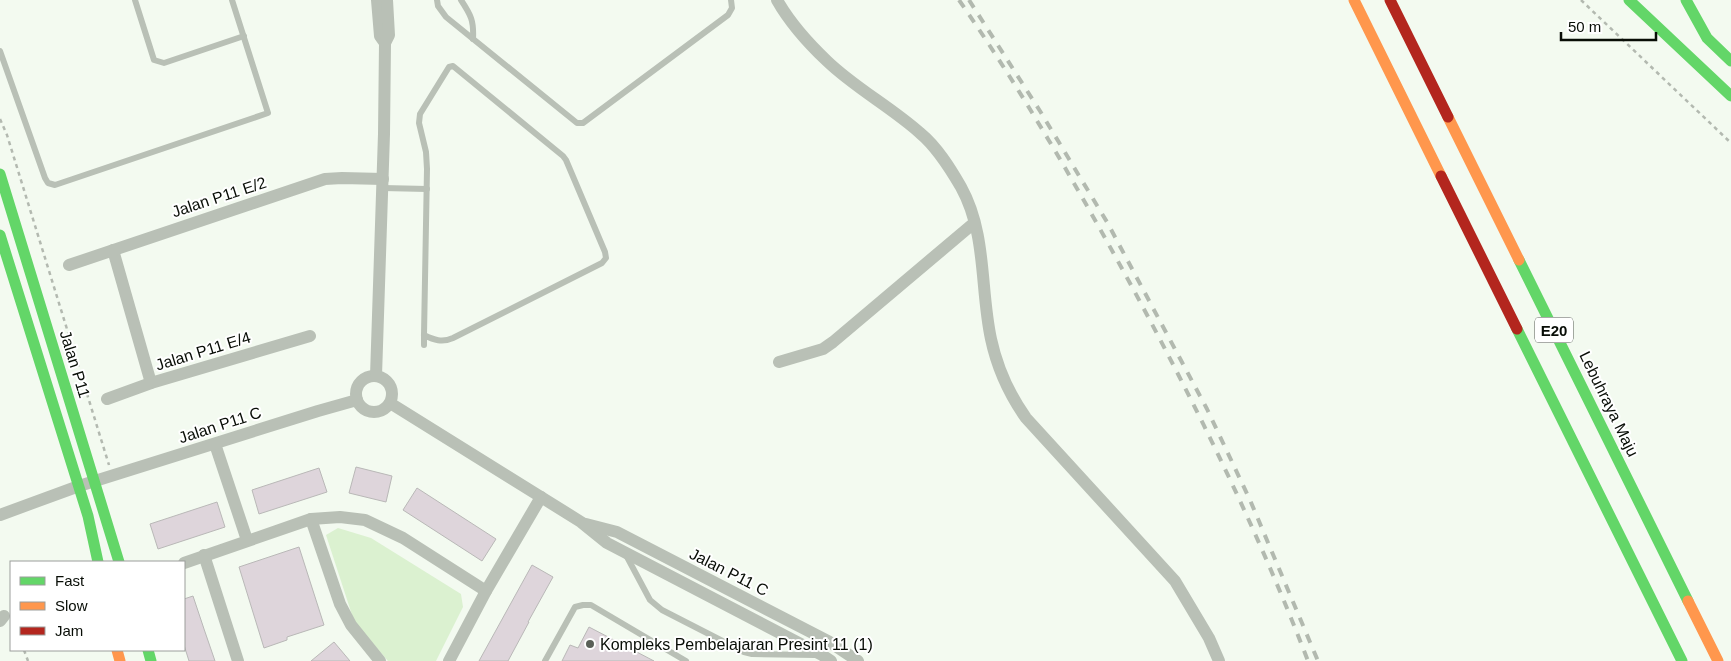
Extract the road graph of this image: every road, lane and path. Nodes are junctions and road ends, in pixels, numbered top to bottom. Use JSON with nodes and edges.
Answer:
{"nodes":[{"id":1,"x":136,"y":0,"type":"edge"},
{"id":2,"x":232,"y":0,"type":"edge"},
{"id":3,"x":377,"y":0,"type":"edge"},
{"id":4,"x":387,"y":0,"type":"edge"},
{"id":5,"x":437,"y":0,"type":"edge"},
{"id":6,"x":461,"y":0,"type":"edge"},
{"id":7,"x":731,"y":0,"type":"edge"},
{"id":8,"x":776,"y":0,"type":"edge"},
{"id":9,"x":1354,"y":0,"type":"edge"},
{"id":10,"x":1390,"y":0,"type":"edge"},
{"id":11,"x":1581,"y":0,"type":"edge"},
{"id":12,"x":1630,"y":0,"type":"edge"},
{"id":13,"x":1686,"y":0,"type":"edge"},
{"id":14,"x":244,"y":36,"type":"junction"},
{"id":15,"x":473,"y":39,"type":"junction"},
{"id":16,"x":385,"y":43,"type":"junction"},
{"id":17,"x":0,"y":51,"type":"edge"},
{"id":18,"x":1731,"y":61,"type":"edge"},
{"id":19,"x":1731,"y":96,"type":"edge"},
{"id":20,"x":0,"y":118,"type":"edge"},
{"id":21,"x":1731,"y":143,"type":"edge"},
{"id":22,"x":0,"y":174,"type":"edge"},
{"id":23,"x":383,"y":184,"type":"junction"},
{"id":24,"x":427,"y":189,"type":"junction"},
{"id":25,"x":974,"y":223,"type":"junction"},
{"id":26,"x":0,"y":235,"type":"edge"},
{"id":27,"x":113,"y":250,"type":"junction"},
{"id":28,"x":69,"y":264,"type":"dead end"},
{"id":29,"x":310,"y":336,"type":"dead end"},
{"id":30,"x":424,"y":336,"type":"junction"},
{"id":31,"x":424,"y":345,"type":"dead end"},
{"id":32,"x":779,"y":362,"type":"dead end"},
{"id":33,"x":376,"y":376,"type":"junction"},
{"id":34,"x":151,"y":383,"type":"junction"},
{"id":35,"x":106,"y":399,"type":"dead end"},
{"id":36,"x":356,"y":400,"type":"junction"},
{"id":37,"x":390,"y":403,"type":"junction"},
{"id":38,"x":215,"y":444,"type":"junction"},
{"id":39,"x":113,"y":476,"type":"junction"},
{"id":40,"x":94,"y":482,"type":"junction"},
{"id":41,"x":79,"y":486,"type":"junction"},
{"id":42,"x":541,"y":496,"type":"junction"},
{"id":43,"x":0,"y":515,"type":"edge"},
{"id":44,"x":311,"y":519,"type":"junction"},
{"id":45,"x":581,"y":522,"type":"junction"},
{"id":46,"x":247,"y":540,"type":"junction"},
{"id":47,"x":625,"y":552,"type":"junction"},
{"id":48,"x":204,"y":555,"type":"junction"},
{"id":49,"x":98,"y":561,"type":"edge"},
{"id":50,"x":119,"y":561,"type":"edge"},
{"id":51,"x":185,"y":563,"type":"edge"},
{"id":52,"x":486,"y":592,"type":"junction"},
{"id":53,"x":826,"y":658,"type":"edge"},
{"id":54,"x":238,"y":661,"type":"edge"},
{"id":55,"x":380,"y":661,"type":"edge"},
{"id":56,"x":449,"y":661,"type":"edge"},
{"id":57,"x":545,"y":661,"type":"edge"},
{"id":58,"x":686,"y":661,"type":"edge"},
{"id":59,"x":858,"y":661,"type":"edge"},
{"id":60,"x":1219,"y":661,"type":"edge"},
{"id":61,"x":1682,"y":661,"type":"edge"},
{"id":62,"x":1718,"y":661,"type":"edge"}],
"edges":[{"from":1,"to":14,"type":"lane"},
{"from":2,"to":14,"type":"lane"},
{"from":3,"to":16,"type":"street"},
{"from":4,"to":16,"type":"street"},
{"from":5,"to":15,"type":"lane"},
{"from":6,"to":15,"type":"lane"},
{"from":7,"to":15,"type":"lane"},
{"from":8,"to":25,"type":"street"},
{"from":9,"to":61,"type":"main road","number":"E20"},
{"from":10,"to":62,"type":"main road","name":"Lebuhraya Maju","number":"E20"},
{"from":11,"to":21,"type":"path"},
{"from":12,"to":19,"type":"main road"},
{"from":13,"to":18,"type":"main road"},
{"from":14,"to":17,"type":"lane"},
{"from":16,"to":23,"type":"street"},
{"from":20,"to":39,"type":"path"},
{"from":22,"to":40,"type":"main road","name":"Jalan P11"},
{"from":23,"to":24,"type":"lane"},
{"from":23,"to":27,"type":"street","name":"Jalan P11 E/2"},
{"from":23,"to":33,"type":"street"},
{"from":24,"to":30,"type":"lane"},
{"from":24,"to":30,"type":"lane"},
{"from":25,"to":32,"type":"street"},
{"from":25,"to":60,"type":"street"},
{"from":26,"to":41,"type":"main road","name":"Jalan P11"},
{"from":27,"to":28,"type":"street","name":"Jalan P11 E/2"},
{"from":27,"to":34,"type":"street"},
{"from":29,"to":34,"type":"street","name":"Jalan P11 E/4"},
{"from":30,"to":31,"type":"lane"},
{"from":33,"to":36,"type":"street"},
{"from":33,"to":37,"type":"street"},
{"from":34,"to":35,"type":"street","name":"Jalan P11 E/4"},
{"from":36,"to":37,"type":"street"},
{"from":36,"to":38,"type":"street","name":"Jalan P11 C"},
{"from":37,"to":42,"type":"street","name":"Jalan P11 C"},
{"from":38,"to":39,"type":"street","name":"Jalan P11 C"},
{"from":38,"to":46,"type":"street"},
{"from":39,"to":40,"type":"street","name":"Jalan P11 C"},
{"from":40,"to":41,"type":"street","name":"Jalan P11 C"},
{"from":40,"to":50,"type":"main road","name":"Jalan P11"},
{"from":41,"to":43,"type":"street","name":"Jalan P11 C"},
{"from":41,"to":49,"type":"main road","name":"Jalan P11"},
{"from":42,"to":45,"type":"street","name":"Jalan P11 C"},
{"from":42,"to":52,"type":"street"},
{"from":44,"to":46,"type":"street"},
{"from":44,"to":52,"type":"street"},
{"from":44,"to":55,"type":"street"},
{"from":45,"to":47,"type":"street","name":"Jalan P11 C"},
{"from":45,"to":59,"type":"street","name":"Jalan P11 C"},
{"from":46,"to":48,"type":"street"},
{"from":47,"to":53,"type":"street","name":"Jalan P11 C"},
{"from":47,"to":53,"type":"lane"},
{"from":48,"to":51,"type":"street"},
{"from":48,"to":54,"type":"street"},
{"from":52,"to":56,"type":"street"},
{"from":57,"to":58,"type":"lane"}]}
